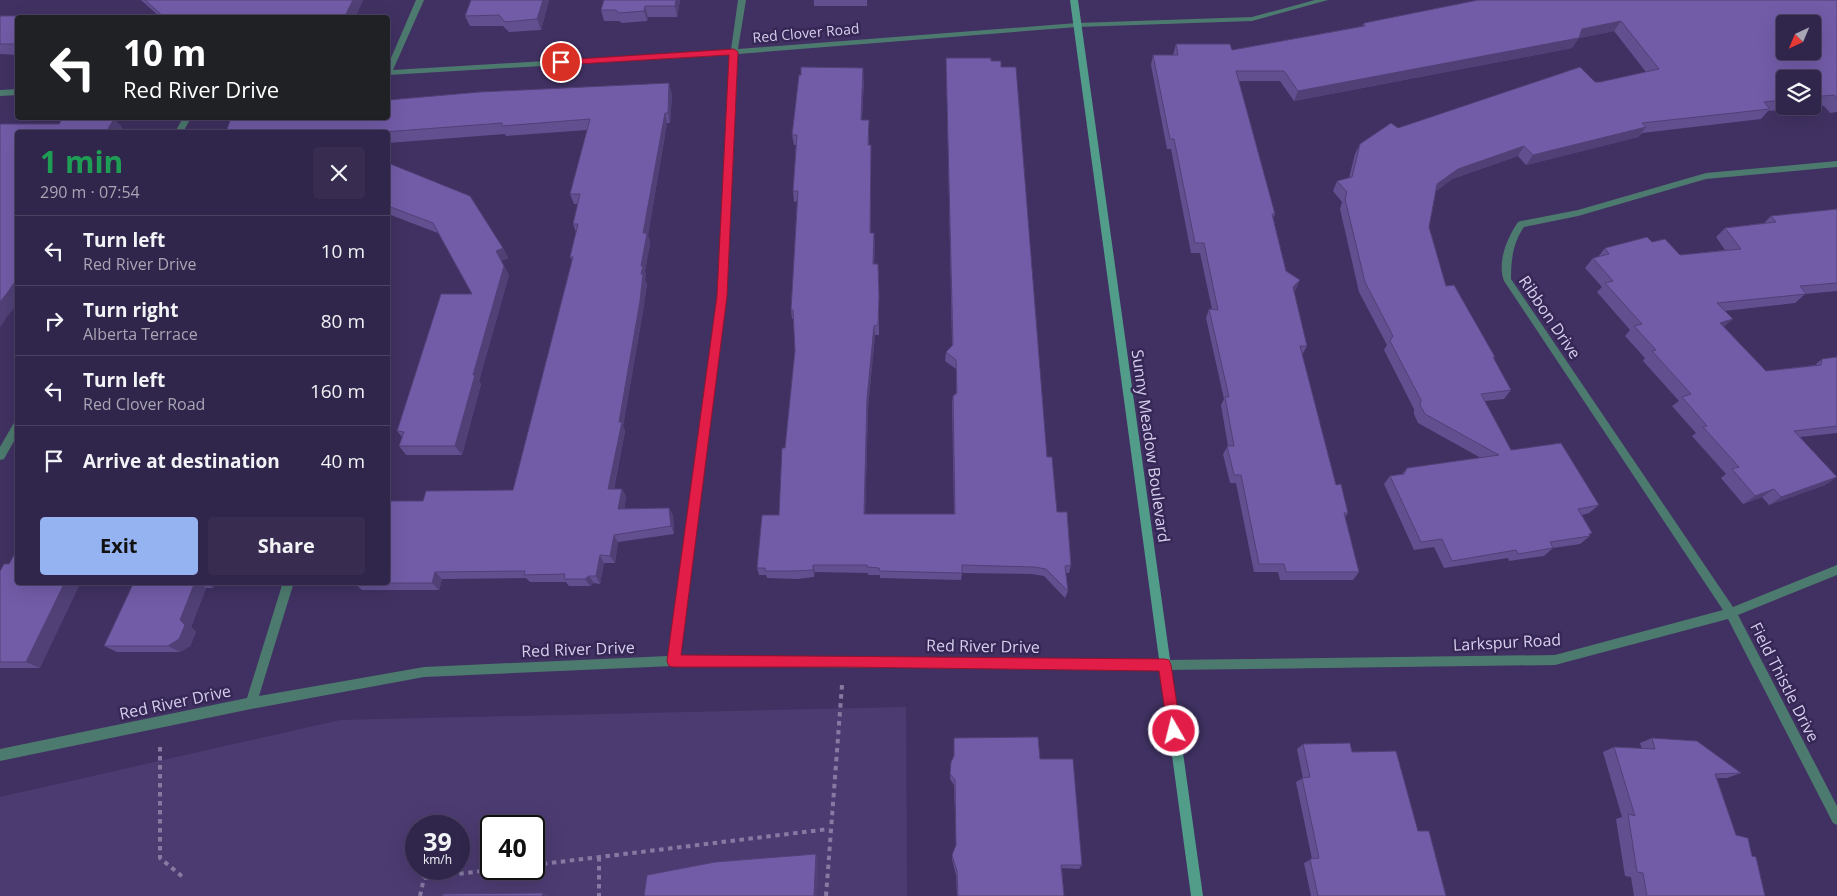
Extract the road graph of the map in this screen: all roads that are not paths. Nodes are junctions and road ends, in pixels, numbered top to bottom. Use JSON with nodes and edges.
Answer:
{"nodes":[{"id":1,"x":420,"y":0,"type":"edge"},
{"id":2,"x":742,"y":0,"type":"edge"},
{"id":3,"x":1074,"y":0,"type":"edge"},
{"id":4,"x":1324,"y":0,"type":"edge"},
{"id":5,"x":1077,"y":25,"type":"junction"},
{"id":6,"x":734,"y":52,"type":"junction"},
{"id":7,"x":390,"y":68,"type":"edge"},
{"id":8,"x":390,"y":73,"type":"edge"},
{"id":9,"x":15,"y":92,"type":"edge"},
{"id":10,"x":0,"y":93,"type":"edge"},
{"id":11,"x":1837,"y":164,"type":"edge"},
{"id":12,"x":15,"y":429,"type":"edge"},
{"id":13,"x":0,"y":456,"type":"edge"},
{"id":14,"x":1837,"y":570,"type":"edge"},
{"id":15,"x":288,"y":585,"type":"edge"},
{"id":16,"x":1731,"y":614,"type":"junction"},
{"id":17,"x":674,"y":661,"type":"junction"},
{"id":18,"x":1165,"y":665,"type":"junction"},
{"id":19,"x":251,"y":703,"type":"junction"},
{"id":20,"x":0,"y":755,"type":"edge"},
{"id":21,"x":1837,"y":819,"type":"edge"},
{"id":22,"x":1197,"y":896,"type":"edge"}],
"edges":[{"from":1,"to":7,"type":"street"},
{"from":2,"to":6,"type":"street"},
{"from":3,"to":5,"type":"street","name":"Sunny Meadow Boulevard"},
{"from":4,"to":5,"type":"street","name":"Red Clover Road"},
{"from":5,"to":6,"type":"street","name":"Red Clover Road"},
{"from":5,"to":18,"type":"street","name":"Sunny Meadow Boulevard"},
{"from":6,"to":8,"type":"street","name":"Red Clover Road"},
{"from":6,"to":17,"type":"street"},
{"from":9,"to":10,"type":"street"},
{"from":11,"to":16,"type":"street","name":"Ribbon Drive"},
{"from":12,"to":13,"type":"street"},
{"from":14,"to":16,"type":"street","name":"Larkspur Road"},
{"from":15,"to":19,"type":"street"},
{"from":16,"to":18,"type":"street","name":"Larkspur Road"},
{"from":16,"to":21,"type":"street","name":"Field Thistle Drive"},
{"from":17,"to":18,"type":"street","name":"Red River Drive"},
{"from":17,"to":19,"type":"street","name":"Red River Drive"},
{"from":18,"to":22,"type":"street","name":"Sunny Meadow Boulevard"},
{"from":19,"to":20,"type":"street","name":"Red River Drive"}]}
